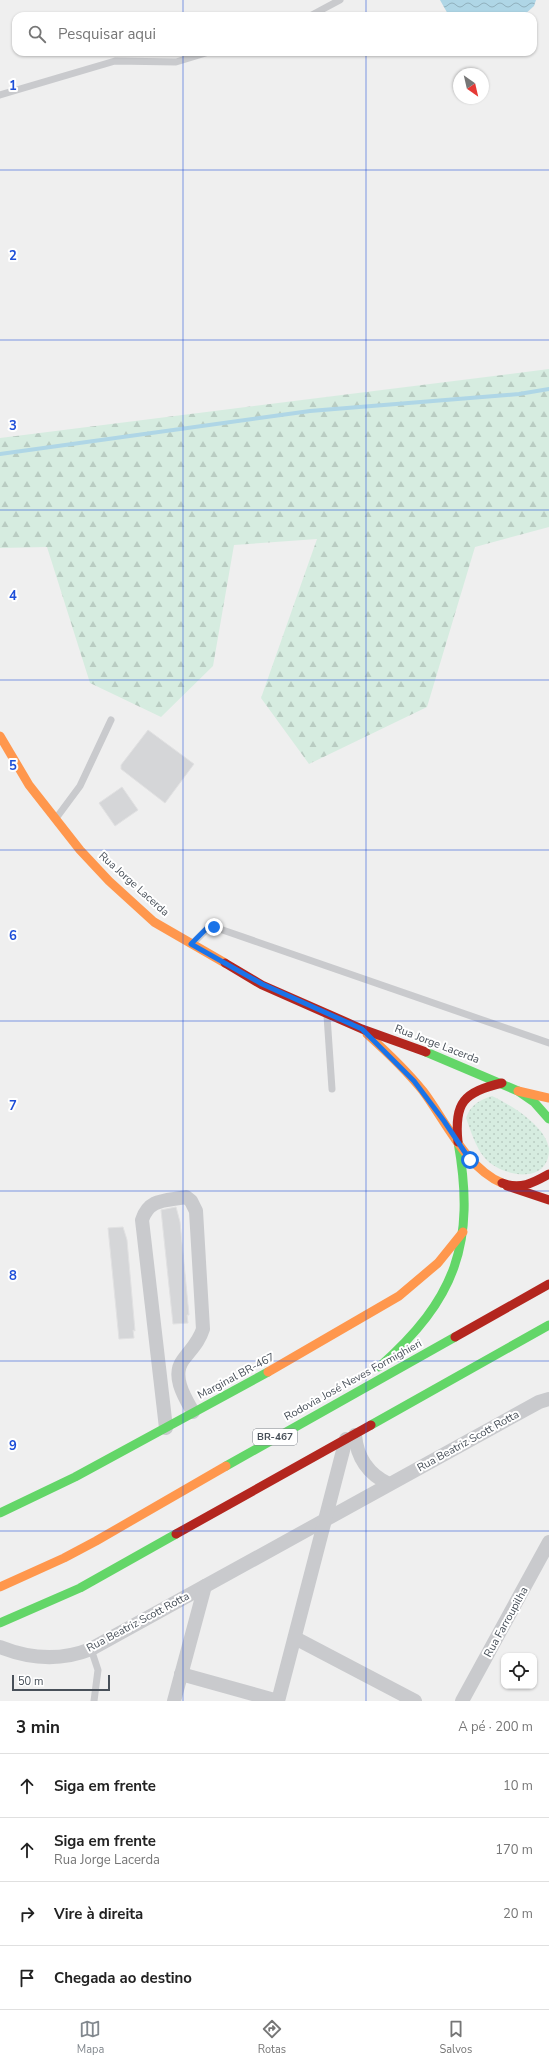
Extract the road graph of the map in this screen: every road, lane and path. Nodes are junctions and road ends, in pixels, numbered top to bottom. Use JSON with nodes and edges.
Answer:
{"nodes":[{"id":1,"x":340,"y":0,"type":"edge"},
{"id":2,"x":318,"y":12,"type":"edge"},
{"id":3,"x":196,"y":56,"type":"edge"},
{"id":4,"x":0,"y":95,"type":"edge"},
{"id":5,"x":111,"y":720,"type":"dead end"},
{"id":6,"x":0,"y":736,"type":"edge"},
{"id":7,"x":55,"y":820,"type":"junction"},
{"id":8,"x":191,"y":944,"type":"junction"},
{"id":9,"x":327,"y":1014,"type":"junction"},
{"id":10,"x":362,"y":1029,"type":"junction"},
{"id":11,"x":549,"y":1043,"type":"edge"},
{"id":12,"x":502,"y":1083,"type":"junction"},
{"id":13,"x":332,"y":1089,"type":"dead end"},
{"id":14,"x":518,"y":1090,"type":"junction"},
{"id":15,"x":549,"y":1098,"type":"edge"},
{"id":16,"x":549,"y":1119,"type":"edge"},
{"id":17,"x":458,"y":1142,"type":"junction"},
{"id":18,"x":549,"y":1174,"type":"edge"},
{"id":19,"x":507,"y":1186,"type":"junction"},
{"id":20,"x":549,"y":1200,"type":"edge"},
{"id":21,"x":463,"y":1232,"type":"junction"},
{"id":22,"x":549,"y":1284,"type":"edge"},
{"id":23,"x":549,"y":1325,"type":"edge"},
{"id":24,"x":181,"y":1391,"type":"junction"},
{"id":25,"x":549,"y":1399,"type":"edge"},
{"id":26,"x":163,"y":1401,"type":"junction"},
{"id":27,"x":193,"y":1412,"type":"junction"},
{"id":28,"x":309,"y":1418,"type":"junction"},
{"id":29,"x":166,"y":1428,"type":"junction"},
{"id":30,"x":350,"y":1437,"type":"junction"},
{"id":31,"x":389,"y":1484,"type":"junction"},
{"id":32,"x":0,"y":1513,"type":"edge"},
{"id":33,"x":325,"y":1520,"type":"junction"},
{"id":34,"x":549,"y":1542,"type":"edge"},
{"id":35,"x":205,"y":1586,"type":"junction"},
{"id":36,"x":0,"y":1587,"type":"edge"},
{"id":37,"x":0,"y":1623,"type":"edge"},
{"id":38,"x":294,"y":1638,"type":"junction"},
{"id":39,"x":0,"y":1647,"type":"edge"},
{"id":40,"x":91,"y":1649,"type":"junction"},
{"id":41,"x":181,"y":1674,"type":"junction"},
{"id":42,"x":94,"y":1701,"type":"edge"},
{"id":43,"x":174,"y":1701,"type":"edge"},
{"id":44,"x":278,"y":1701,"type":"edge"},
{"id":45,"x":415,"y":1701,"type":"edge"},
{"id":46,"x":462,"y":1701,"type":"edge"}],
"edges":[{"from":1,"to":2,"type":"lane"},
{"from":3,"to":4,"type":"lane"},
{"from":5,"to":7,"type":"lane"},
{"from":6,"to":7,"type":"main road","name":"Rua Jorge Lacerda"},
{"from":7,"to":8,"type":"main road","name":"Rua Jorge Lacerda"},
{"from":8,"to":9,"type":"main road","name":"Rua Jorge Lacerda"},
{"from":8,"to":11,"type":"lane"},
{"from":9,"to":10,"type":"main road","name":"Rua Jorge Lacerda"},
{"from":9,"to":13,"type":"lane"},
{"from":10,"to":12,"type":"main road","name":"Rua Jorge Lacerda"},
{"from":10,"to":17,"type":"main road","name":"Rua Jorge Lacerda"},
{"from":12,"to":14,"type":"main road","name":"Rua Jorge Lacerda"},
{"from":12,"to":17,"type":"main road"},
{"from":14,"to":15,"type":"main road"},
{"from":14,"to":16,"type":"main road"},
{"from":17,"to":19,"type":"main road","name":"Rua Jorge Lacerda"},
{"from":17,"to":21,"type":"main road"},
{"from":18,"to":19,"type":"main road"},
{"from":19,"to":20,"type":"main road","name":"Rua Jorge Lacerda"},
{"from":21,"to":27,"type":"main road","name":"Marginal BR-467"},
{"from":21,"to":28,"type":"main road"},
{"from":22,"to":28,"type":"main road","name":"Rodovia José Neves Formighieri","number":"BR-467"},
{"from":23,"to":30,"type":"main road"},
{"from":24,"to":26,"type":"street"},
{"from":24,"to":26,"type":"street"},
{"from":24,"to":27,"type":"street"},
{"from":25,"to":31,"type":"street","name":"Rua Beatriz Scott Rotta"},
{"from":26,"to":29,"type":"street"},
{"from":27,"to":29,"type":"main road","name":"Marginal BR-467"},
{"from":28,"to":36,"type":"main road","name":"Rodovia José Neves Formighieri","number":"BR-467"},
{"from":29,"to":32,"type":"main road","name":"Marginal BR-467"},
{"from":30,"to":31,"type":"street"},
{"from":30,"to":33,"type":"street"},
{"from":30,"to":37,"type":"main road"},
{"from":31,"to":33,"type":"street","name":"Rua Beatriz Scott Rotta"},
{"from":33,"to":35,"type":"street","name":"Rua Beatriz Scott Rotta"},
{"from":33,"to":38,"type":"street"},
{"from":34,"to":46,"type":"street","name":"Rua Farroupilha"},
{"from":35,"to":40,"type":"street","name":"Rua Beatriz Scott Rotta"},
{"from":35,"to":41,"type":"street","name":"Rua Beatriz Scott Rotta"},
{"from":38,"to":44,"type":"street"},
{"from":38,"to":45,"type":"street"},
{"from":39,"to":40,"type":"street","name":"Rua Beatriz Scott Rotta"},
{"from":40,"to":42,"type":"lane"},
{"from":41,"to":43,"type":"street","name":"Rua Beatriz Scott Rotta"},
{"from":41,"to":44,"type":"street"}]}
